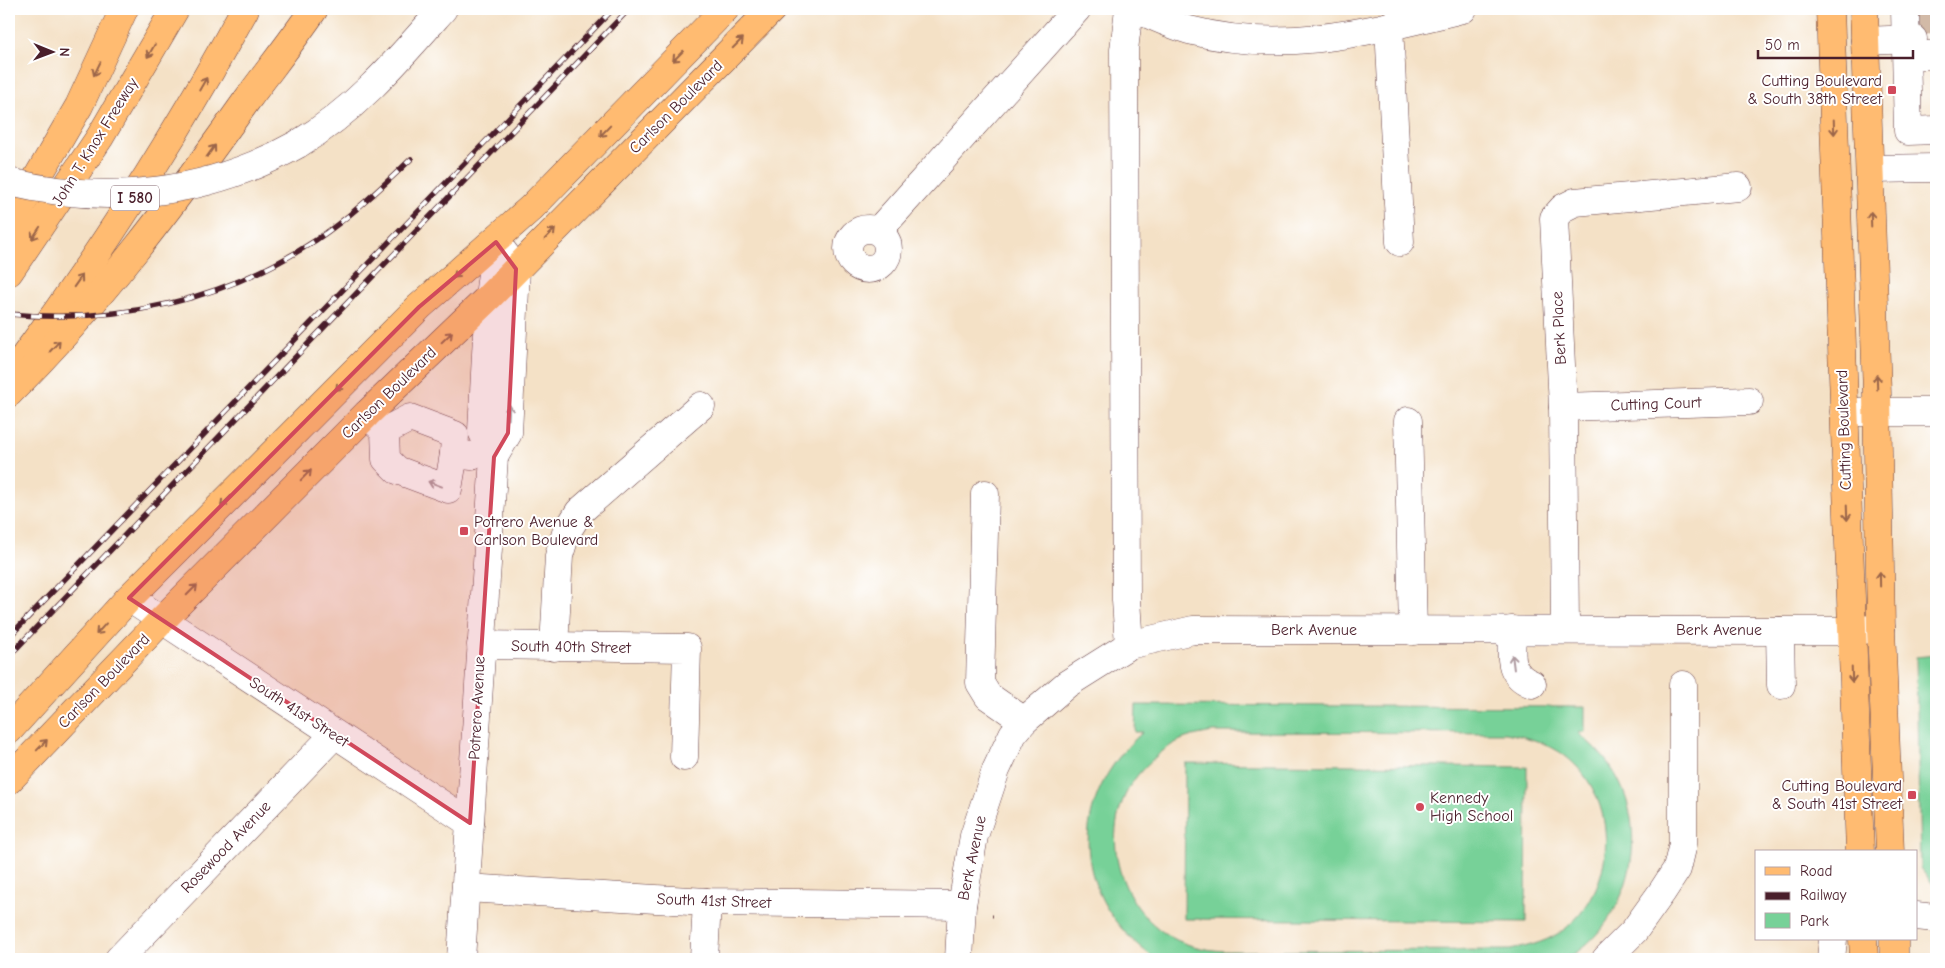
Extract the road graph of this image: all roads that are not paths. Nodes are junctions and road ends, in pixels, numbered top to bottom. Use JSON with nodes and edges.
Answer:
{"nodes":[{"id":1,"x":124,"y":9,"type":"edge"},
{"id":2,"x":175,"y":9,"type":"edge"},
{"id":3,"x":245,"y":9,"type":"edge"},
{"id":4,"x":314,"y":9,"type":"edge"},
{"id":5,"x":443,"y":9,"type":"edge"},
{"id":6,"x":725,"y":9,"type":"edge"},
{"id":7,"x":772,"y":9,"type":"edge"},
{"id":8,"x":1077,"y":9,"type":"edge"},
{"id":9,"x":1129,"y":9,"type":"edge"},
{"id":10,"x":1136,"y":9,"type":"edge"},
{"id":11,"x":1463,"y":9,"type":"edge"},
{"id":12,"x":1830,"y":9,"type":"edge"},
{"id":13,"x":1864,"y":9,"type":"edge"},
{"id":14,"x":1389,"y":26,"type":"junction"},
{"id":15,"x":1908,"y":31,"type":"edge"},
{"id":16,"x":1865,"y":41,"type":"junction"},
{"id":17,"x":1936,"y":55,"type":"edge"},
{"id":18,"x":1936,"y":130,"type":"edge"},
{"id":19,"x":1936,"y":168,"type":"edge"},
{"id":20,"x":1870,"y":169,"type":"junction"},
{"id":21,"x":9,"y":182,"type":"edge"},
{"id":22,"x":1738,"y":187,"type":"dead end"},
{"id":23,"x":9,"y":226,"type":"edge"},
{"id":24,"x":878,"y":231,"type":"dead end"},
{"id":25,"x":496,"y":242,"type":"junction"},
{"id":26,"x":1400,"y":242,"type":"dead end"},
{"id":27,"x":516,"y":269,"type":"junction"},
{"id":28,"x":9,"y":272,"type":"edge"},
{"id":29,"x":489,"y":297,"type":"junction"},
{"id":30,"x":9,"y":377,"type":"edge"},
{"id":31,"x":9,"y":393,"type":"edge"},
{"id":32,"x":1749,"y":401,"type":"dead end"},
{"id":33,"x":701,"y":406,"type":"dead end"},
{"id":34,"x":1563,"y":407,"type":"junction"},
{"id":35,"x":1877,"y":411,"type":"junction"},
{"id":36,"x":1844,"y":412,"type":"junction"},
{"id":37,"x":1936,"y":412,"type":"edge"},
{"id":38,"x":1408,"y":421,"type":"dead end"},
{"id":39,"x":376,"y":423,"type":"junction"},
{"id":40,"x":454,"y":454,"type":"junction"},
{"id":41,"x":494,"y":457,"type":"junction"},
{"id":42,"x":985,"y":494,"type":"dead end"},
{"id":43,"x":129,"y":598,"type":"junction"},
{"id":44,"x":161,"y":621,"type":"junction"},
{"id":45,"x":1881,"y":628,"type":"junction"},
{"id":46,"x":1565,"y":629,"type":"junction"},
{"id":47,"x":1512,"y":630,"type":"junction"},
{"id":48,"x":1780,"y":630,"type":"junction"},
{"id":49,"x":1414,"y":631,"type":"junction"},
{"id":50,"x":1850,"y":631,"type":"junction"},
{"id":51,"x":481,"y":645,"type":"junction"},
{"id":52,"x":1129,"y":645,"type":"junction"},
{"id":53,"x":554,"y":647,"type":"junction"},
{"id":54,"x":1532,"y":684,"type":"dead end"},
{"id":55,"x":1683,"y":685,"type":"dead end"},
{"id":56,"x":1781,"y":685,"type":"dead end"},
{"id":57,"x":1024,"y":721,"type":"junction"},
{"id":58,"x":9,"y":730,"type":"edge"},
{"id":59,"x":334,"y":735,"type":"junction"},
{"id":60,"x":684,"y":757,"type":"dead end"},
{"id":61,"x":9,"y":780,"type":"edge"},
{"id":62,"x":470,"y":824,"type":"junction"},
{"id":63,"x":1860,"y":850,"type":"edge"},
{"id":64,"x":1890,"y":850,"type":"edge"},
{"id":65,"x":466,"y":888,"type":"junction"},
{"id":66,"x":708,"y":902,"type":"junction"},
{"id":67,"x":962,"y":905,"type":"junction"},
{"id":68,"x":1918,"y":916,"type":"edge"},
{"id":69,"x":1936,"y":918,"type":"edge"},
{"id":70,"x":1833,"y":940,"type":"edge"},
{"id":71,"x":1863,"y":940,"type":"edge"},
{"id":72,"x":1894,"y":940,"type":"edge"},
{"id":73,"x":119,"y":959,"type":"edge"},
{"id":74,"x":461,"y":959,"type":"edge"},
{"id":75,"x":704,"y":959,"type":"edge"},
{"id":76,"x":958,"y":959,"type":"edge"},
{"id":77,"x":1606,"y":959,"type":"edge"},
{"id":78,"x":1832,"y":959,"type":"edge"},
{"id":79,"x":1864,"y":959,"type":"edge"},
{"id":80,"x":1894,"y":959,"type":"edge"}],
"edges":[{"from":1,"to":23,"type":"main road","one_way":true},
{"from":2,"to":28,"type":"main road","name":"John T. Knox Freeway","one_way":true},
{"from":30,"to":3,"type":"main road","number":"I 580","one_way":true},
{"from":31,"to":4,"type":"main road","one_way":true},
{"from":5,"to":21,"type":"street","bridge":true},
{"from":6,"to":25,"type":"main road","name":"Carlson Boulevard","one_way":true},
{"from":27,"to":7,"type":"main road","name":"Carlson Boulevard","one_way":true},
{"from":8,"to":24,"type":"street"},
{"from":9,"to":52,"type":"street"},
{"from":10,"to":14,"type":"street"},
{"from":11,"to":14,"type":"street"},
{"from":12,"to":36,"type":"main road","name":"Cutting Boulevard","one_way":true},
{"from":13,"to":16,"type":"main road","name":"Cutting Boulevard"},
{"from":14,"to":26,"type":"street"},
{"from":15,"to":16,"type":"street"},
{"from":15,"to":17,"type":"street"},
{"from":15,"to":18,"type":"street"},
{"from":16,"to":20,"type":"main road","name":"Cutting Boulevard"},
{"from":19,"to":20,"type":"street"},
{"from":35,"to":20,"type":"main road","name":"Cutting Boulevard","one_way":true},
{"from":22,"to":34,"type":"street","name":"Berk Place"},
{"from":25,"to":27,"type":"street"},
{"from":25,"to":29,"type":"street","name":"Potrero Avenue"},
{"from":25,"to":43,"type":"main road","name":"Carlson Boulevard","one_way":true},
{"from":27,"to":29,"type":"main road","name":"Carlson Boulevard"},
{"from":41,"to":27,"type":"street","name":"Potrero Avenue","one_way":true},
{"from":39,"to":29,"type":"main road","name":"Carlson Boulevard","one_way":true},
{"from":29,"to":41,"type":"street","name":"Potrero Avenue"},
{"from":32,"to":34,"type":"street","name":"Cutting Court"},
{"from":33,"to":53,"type":"street"},
{"from":34,"to":46,"type":"street","name":"Berk Place"},
{"from":35,"to":36,"type":"street"},
{"from":35,"to":37,"type":"street"},
{"from":45,"to":35,"type":"main road","name":"Cutting Boulevard","one_way":true},
{"from":36,"to":50,"type":"main road","name":"Cutting Boulevard","one_way":true},
{"from":38,"to":49,"type":"street"},
{"from":39,"to":40,"type":"street"},
{"from":40,"to":39,"type":"street","one_way":true},
{"from":44,"to":39,"type":"main road","name":"Carlson Boulevard","one_way":true},
{"from":40,"to":41,"type":"street"},
{"from":41,"to":51,"type":"street","name":"Potrero Avenue"},
{"from":42,"to":57,"type":"street"},
{"from":43,"to":44,"type":"street","name":"South 41st Street"},
{"from":43,"to":58,"type":"main road","name":"Carlson Boulevard","one_way":true},
{"from":44,"to":59,"type":"street","name":"South 41st Street"},
{"from":61,"to":44,"type":"main road","name":"Carlson Boulevard","one_way":true},
{"from":45,"to":50,"type":"street","name":"Berk Avenue"},
{"from":45,"to":64,"type":"main road","name":"Cutting Boulevard"},
{"from":46,"to":47,"type":"street","name":"Berk Avenue"},
{"from":46,"to":48,"type":"street","name":"Berk Avenue"},
{"from":47,"to":49,"type":"street","name":"Berk Avenue"},
{"from":54,"to":47,"type":"street","one_way":true},
{"from":48,"to":50,"type":"street","name":"Berk Avenue"},
{"from":48,"to":56,"type":"street"},
{"from":49,"to":52,"type":"street","name":"Berk Avenue"},
{"from":50,"to":63,"type":"main road","name":"Cutting Boulevard","one_way":true},
{"from":51,"to":53,"type":"street","name":"South 40th Street"},
{"from":51,"to":62,"type":"street","name":"Potrero Avenue"},
{"from":52,"to":57,"type":"street","name":"Berk Avenue"},
{"from":53,"to":60,"type":"street","name":"South 40th Street"},
{"from":55,"to":77,"type":"street"},
{"from":57,"to":67,"type":"street","name":"Berk Avenue"},
{"from":59,"to":62,"type":"street","name":"South 41st Street"},
{"from":59,"to":73,"type":"street","name":"Rosewood Avenue"},
{"from":62,"to":65,"type":"street","name":"Potrero Avenue"},
{"from":65,"to":66,"type":"street","name":"South 41st Street"},
{"from":65,"to":74,"type":"street","name":"Potrero Avenue"},
{"from":66,"to":67,"type":"street","name":"South 41st Street"},
{"from":66,"to":75,"type":"street"},
{"from":67,"to":76,"type":"street","name":"Berk Avenue"},
{"from":68,"to":69,"type":"street"},
{"from":70,"to":78,"type":"street"},
{"from":71,"to":79,"type":"main road"},
{"from":72,"to":80,"type":"main road"}]}
